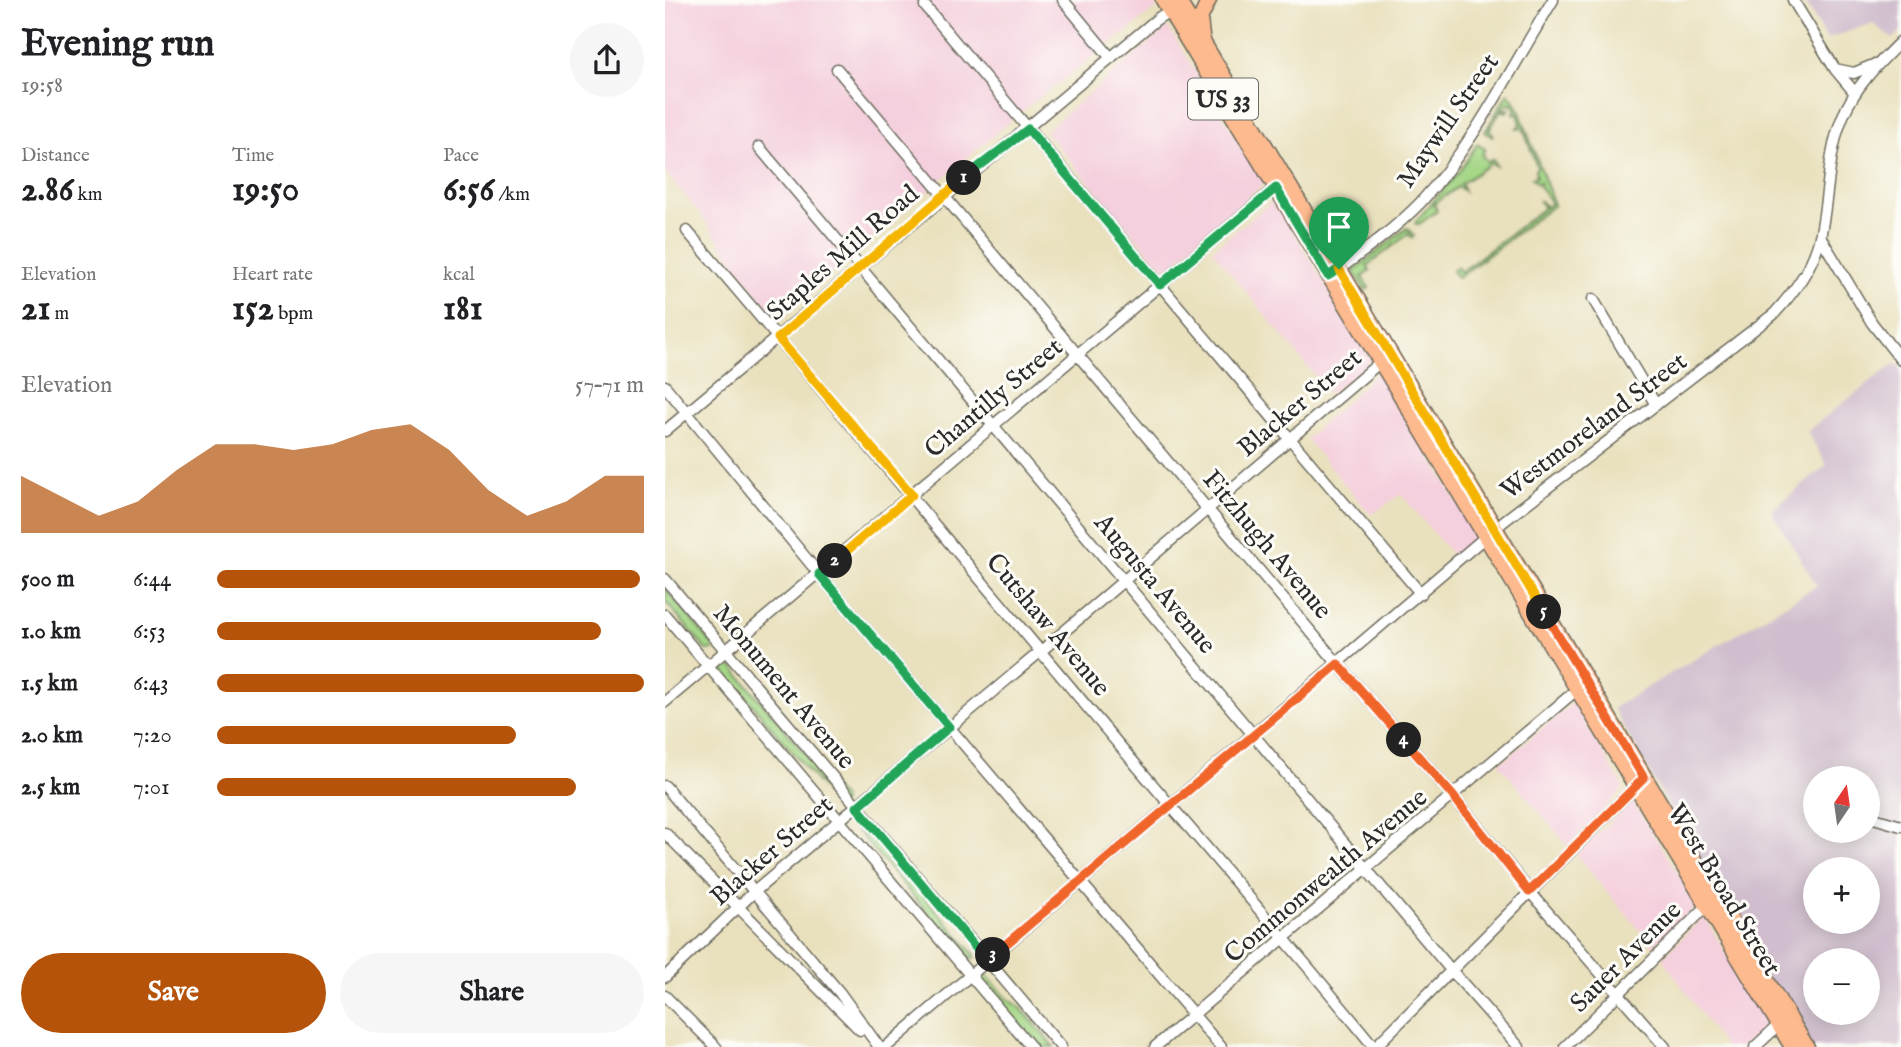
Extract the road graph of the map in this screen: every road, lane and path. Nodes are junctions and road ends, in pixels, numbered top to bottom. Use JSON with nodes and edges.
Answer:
{"nodes":[{"id":1,"x":1063,"y":0,"type":"edge"},
{"id":2,"x":1202,"y":0,"type":"edge"},
{"id":3,"x":1209,"y":0,"type":"edge"},
{"id":4,"x":1553,"y":0,"type":"edge"},
{"id":5,"x":1793,"y":0,"type":"edge"},
{"id":6,"x":1175,"y":3,"type":"edge"},
{"id":7,"x":925,"y":6,"type":"dead end"},
{"id":8,"x":1202,"y":41,"type":"junction"},
{"id":9,"x":1901,"y":41,"type":"edge"},
{"id":10,"x":1111,"y":58,"type":"junction"},
{"id":11,"x":1879,"y":62,"type":"junction"},
{"id":12,"x":837,"y":69,"type":"dead end"},
{"id":13,"x":1835,"y":69,"type":"junction"},
{"id":14,"x":1855,"y":93,"type":"junction"},
{"id":15,"x":1028,"y":129,"type":"junction"},
{"id":16,"x":759,"y":147,"type":"dead end"},
{"id":17,"x":1281,"y":184,"type":"junction"},
{"id":18,"x":943,"y":197,"type":"junction"},
{"id":19,"x":687,"y":231,"type":"dead end"},
{"id":20,"x":1820,"y":236,"type":"junction"},
{"id":21,"x":861,"y":267,"type":"junction"},
{"id":22,"x":1334,"y":273,"type":"junction"},
{"id":23,"x":1160,"y":285,"type":"junction"},
{"id":24,"x":1593,"y":299,"type":"dead end"},
{"id":25,"x":778,"y":338,"type":"junction"},
{"id":26,"x":1077,"y":355,"type":"junction"},
{"id":27,"x":1385,"y":358,"type":"junction"},
{"id":28,"x":1901,"y":360,"type":"edge"},
{"id":29,"x":665,"y":386,"type":"edge"},
{"id":30,"x":1656,"y":405,"type":"junction"},
{"id":31,"x":688,"y":412,"type":"junction"},
{"id":32,"x":994,"y":426,"type":"junction"},
{"id":33,"x":665,"y":431,"type":"edge"},
{"id":34,"x":1292,"y":438,"type":"junction"},
{"id":35,"x":912,"y":495,"type":"junction"},
{"id":36,"x":1209,"y":508,"type":"junction"},
{"id":37,"x":1490,"y":534,"type":"junction"},
{"id":38,"x":819,"y":574,"type":"junction"},
{"id":39,"x":665,"y":579,"type":"edge"},
{"id":40,"x":1124,"y":581,"type":"junction"},
{"id":41,"x":1421,"y":593,"type":"junction"},
{"id":42,"x":665,"y":615,"type":"edge"},
{"id":43,"x":726,"y":651,"type":"junction"},
{"id":44,"x":1042,"y":651,"type":"junction"},
{"id":45,"x":1338,"y":664,"type":"junction"},
{"id":46,"x":709,"y":666,"type":"junction"},
{"id":47,"x":1581,"y":686,"type":"junction"},
{"id":48,"x":665,"y":702,"type":"edge"},
{"id":49,"x":949,"y":727,"type":"junction"},
{"id":50,"x":1254,"y":735,"type":"junction"},
{"id":51,"x":1639,"y":782,"type":"junction"},
{"id":52,"x":665,"y":786,"type":"edge"},
{"id":53,"x":1453,"y":796,"type":"junction"},
{"id":54,"x":1170,"y":805,"type":"junction"},
{"id":55,"x":857,"y":807,"type":"junction"},
{"id":56,"x":1880,"y":820,"type":"edge"},
{"id":57,"x":840,"y":821,"type":"junction"},
{"id":58,"x":1901,"y":826,"type":"edge"},
{"id":59,"x":665,"y":833,"type":"edge"},
{"id":60,"x":1368,"y":868,"type":"junction"},
{"id":61,"x":1079,"y":882,"type":"junction"},
{"id":62,"x":754,"y":892,"type":"junction"},
{"id":63,"x":1529,"y":892,"type":"junction"},
{"id":64,"x":1712,"y":902,"type":"junction"},
{"id":65,"x":738,"y":907,"type":"junction"},
{"id":66,"x":1286,"y":938,"type":"junction"},
{"id":67,"x":986,"y":960,"type":"junction"},
{"id":68,"x":1451,"y":970,"type":"junction"},
{"id":69,"x":970,"y":974,"type":"junction"},
{"id":70,"x":665,"y":977,"type":"edge"},
{"id":71,"x":1619,"y":992,"type":"junction"},
{"id":72,"x":665,"y":996,"type":"edge"},
{"id":73,"x":1195,"y":1016,"type":"junction"},
{"id":74,"x":1783,"y":1020,"type":"junction"},
{"id":75,"x":716,"y":1047,"type":"edge"},
{"id":76,"x":878,"y":1047,"type":"edge"},
{"id":77,"x":886,"y":1047,"type":"edge"},
{"id":78,"x":1031,"y":1047,"type":"edge"},
{"id":79,"x":1061,"y":1047,"type":"edge"},
{"id":80,"x":1155,"y":1047,"type":"edge"},
{"id":81,"x":1221,"y":1047,"type":"edge"},
{"id":82,"x":1374,"y":1047,"type":"edge"},
{"id":83,"x":1519,"y":1047,"type":"edge"},
{"id":84,"x":1565,"y":1047,"type":"edge"},
{"id":85,"x":1665,"y":1047,"type":"edge"},
{"id":86,"x":1755,"y":1047,"type":"edge"},
{"id":87,"x":1792,"y":1047,"type":"edge"},
{"id":88,"x":1807,"y":1047,"type":"edge"}],
"edges":[{"from":1,"to":10,"type":"street"},
{"from":2,"to":6,"type":"main road","name":"Staples Mill Road"},
{"from":3,"to":8,"type":"main road","number":"US 33"},
{"from":4,"to":22,"type":"street","name":"Maywill Street"},
{"from":5,"to":13,"type":"street"},
{"from":6,"to":8,"type":"main road","name":"West Broad Street"},
{"from":6,"to":10,"type":"street","name":"Staples Mill Road"},
{"from":6,"to":17,"type":"main road","name":"West Broad Street","number":"US 33"},
{"from":7,"to":15,"type":"street"},
{"from":8,"to":17,"type":"main road","name":"West Broad Street","number":"US 33"},
{"from":9,"to":11,"type":"street","name":"Westmoreland Street"},
{"from":10,"to":15,"type":"street","name":"Staples Mill Road"},
{"from":11,"to":13,"type":"street"},
{"from":11,"to":14,"type":"street","name":"Westmoreland Street"},
{"from":12,"to":18,"type":"street","name":"Fitzhugh Avenue"},
{"from":13,"to":14,"type":"street"},
{"from":14,"to":20,"type":"street","name":"Westmoreland Street"},
{"from":15,"to":18,"type":"street","name":"Staples Mill Road"},
{"from":15,"to":23,"type":"street"},
{"from":16,"to":21,"type":"street","name":"Augusta Avenue"},
{"from":17,"to":22,"type":"main road","name":"West Broad Street","number":"US 33"},
{"from":17,"to":23,"type":"street","name":"Chantilly Street"},
{"from":18,"to":21,"type":"street","name":"Staples Mill Road"},
{"from":18,"to":26,"type":"street","name":"Fitzhugh Avenue"},
{"from":19,"to":25,"type":"street","name":"Cutshaw Avenue"},
{"from":20,"to":28,"type":"street"},
{"from":20,"to":30,"type":"street","name":"Westmoreland Street"},
{"from":21,"to":25,"type":"street","name":"Staples Mill Road"},
{"from":21,"to":32,"type":"street","name":"Augusta Avenue"},
{"from":22,"to":27,"type":"main road","name":"West Broad Street","number":"US 33"},
{"from":23,"to":26,"type":"street","name":"Chantilly Street"},
{"from":23,"to":34,"type":"street"},
{"from":24,"to":30,"type":"street"},
{"from":25,"to":31,"type":"street","name":"Staples Mill Road"},
{"from":25,"to":35,"type":"street","name":"Cutshaw Avenue"},
{"from":26,"to":32,"type":"street","name":"Chantilly Street"},
{"from":26,"to":36,"type":"street","name":"Fitzhugh Avenue"},
{"from":27,"to":34,"type":"street","name":"Blacker Street"},
{"from":27,"to":37,"type":"main road","name":"West Broad Street","number":"US 33"},
{"from":29,"to":31,"type":"street"},
{"from":30,"to":37,"type":"street","name":"Westmoreland Street"},
{"from":31,"to":33,"type":"street","name":"Staples Mill Road"},
{"from":31,"to":38,"type":"street"},
{"from":32,"to":35,"type":"street","name":"Chantilly Street"},
{"from":32,"to":40,"type":"street","name":"Augusta Avenue"},
{"from":34,"to":36,"type":"street","name":"Blacker Street"},
{"from":34,"to":41,"type":"street"},
{"from":35,"to":38,"type":"street","name":"Chantilly Street"},
{"from":35,"to":44,"type":"street","name":"Cutshaw Avenue"},
{"from":36,"to":40,"type":"street","name":"Blacker Street"},
{"from":36,"to":45,"type":"street","name":"Fitzhugh Avenue"},
{"from":37,"to":41,"type":"street","name":"Westmoreland Street"},
{"from":37,"to":47,"type":"main road","name":"West Broad Street","number":"US 33"},
{"from":38,"to":43,"type":"street","name":"Chantilly Street"},
{"from":38,"to":49,"type":"street"},
{"from":39,"to":43,"type":"street","name":"Monument Avenue"},
{"from":40,"to":44,"type":"street","name":"Blacker Street"},
{"from":40,"to":50,"type":"street","name":"Augusta Avenue"},
{"from":41,"to":45,"type":"street","name":"Westmoreland Street"},
{"from":42,"to":46,"type":"street","name":"Monument Avenue"},
{"from":43,"to":46,"type":"street","name":"Chantilly Street"},
{"from":43,"to":55,"type":"street","name":"Monument Avenue"},
{"from":44,"to":49,"type":"street","name":"Blacker Street"},
{"from":44,"to":54,"type":"street","name":"Cutshaw Avenue"},
{"from":45,"to":50,"type":"street","name":"Westmoreland Street"},
{"from":45,"to":53,"type":"street","name":"Fitzhugh Avenue"},
{"from":46,"to":48,"type":"street","name":"Chantilly Street"},
{"from":46,"to":57,"type":"street","name":"Monument Avenue"},
{"from":47,"to":51,"type":"main road","name":"West Broad Street","number":"US 33"},
{"from":47,"to":53,"type":"street","name":"Commonwealth Avenue"},
{"from":49,"to":55,"type":"street","name":"Blacker Street"},
{"from":49,"to":61,"type":"street"},
{"from":50,"to":54,"type":"street","name":"Westmoreland Street"},
{"from":50,"to":60,"type":"street","name":"Augusta Avenue"},
{"from":51,"to":63,"type":"street"},
{"from":51,"to":64,"type":"main road","name":"West Broad Street","number":"US 33"},
{"from":52,"to":62,"type":"street"},
{"from":53,"to":60,"type":"street","name":"Commonwealth Avenue"},
{"from":53,"to":63,"type":"street","name":"Fitzhugh Avenue"},
{"from":54,"to":61,"type":"street","name":"Westmoreland Street"},
{"from":54,"to":66,"type":"street","name":"Cutshaw Avenue"},
{"from":55,"to":57,"type":"street","name":"Blacker Street"},
{"from":55,"to":67,"type":"street","name":"Monument Avenue"},
{"from":56,"to":58,"type":"street"},
{"from":57,"to":62,"type":"street","name":"Blacker Street"},
{"from":57,"to":69,"type":"street","name":"Monument Avenue"},
{"from":59,"to":65,"type":"street"},
{"from":60,"to":66,"type":"street","name":"Commonwealth Avenue"},
{"from":60,"to":68,"type":"street","name":"Augusta Avenue"},
{"from":61,"to":67,"type":"street","name":"Westmoreland Street"},
{"from":61,"to":73,"type":"street"},
{"from":62,"to":65,"type":"street","name":"Blacker Street"},
{"from":62,"to":76,"type":"street"},
{"from":63,"to":68,"type":"street"},
{"from":63,"to":71,"type":"street","name":"Fitzhugh Avenue"},
{"from":64,"to":71,"type":"street","name":"Sauer Avenue"},
{"from":64,"to":74,"type":"main road","name":"West Broad Street","number":"US 33"},
{"from":65,"to":70,"type":"street","name":"Blacker Street"},
{"from":65,"to":76,"type":"street"},
{"from":66,"to":73,"type":"street","name":"Commonwealth Avenue"},
{"from":66,"to":82,"type":"street","name":"Cutshaw Avenue"},
{"from":67,"to":69,"type":"street","name":"Westmoreland Street"},
{"from":67,"to":79,"type":"street","name":"Monument Avenue"},
{"from":68,"to":82,"type":"street"},
{"from":68,"to":83,"type":"street","name":"Augusta Avenue"},
{"from":69,"to":77,"type":"street","name":"Westmoreland Street"},
{"from":69,"to":78,"type":"street","name":"Monument Avenue"},
{"from":71,"to":84,"type":"street","name":"Sauer Avenue"},
{"from":71,"to":85,"type":"street","name":"Fitzhugh Avenue"},
{"from":72,"to":75,"type":"street"},
{"from":73,"to":80,"type":"street","name":"Commonwealth Avenue"},
{"from":73,"to":81,"type":"street"},
{"from":74,"to":86,"type":"street"},
{"from":74,"to":87,"type":"main road","name":"West Broad Street","number":"US 33"},
{"from":74,"to":88,"type":"main road","name":"West Broad Street","number":"US 33"}]}
